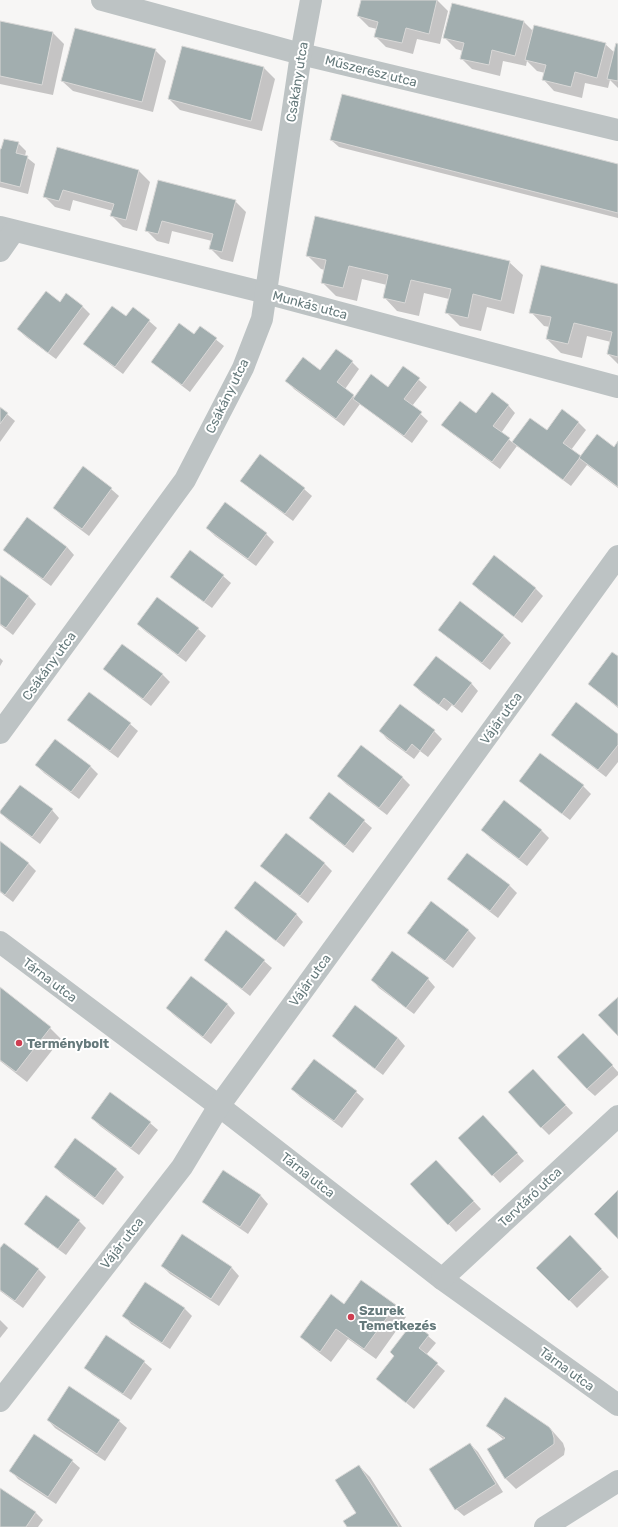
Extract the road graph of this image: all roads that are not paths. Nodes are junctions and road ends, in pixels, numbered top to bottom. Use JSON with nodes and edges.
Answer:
{"nodes":[{"id":1,"x":102,"y":0,"type":"edge"},
{"id":2,"x":311,"y":0,"type":"edge"},
{"id":3,"x":301,"y":54,"type":"junction"},
{"id":4,"x":618,"y":130,"type":"edge"},
{"id":5,"x":7,"y":229,"type":"edge"},
{"id":6,"x":0,"y":251,"type":"edge"},
{"id":7,"x":266,"y":293,"type":"junction"},
{"id":8,"x":618,"y":387,"type":"edge"},
{"id":9,"x":618,"y":556,"type":"edge"},
{"id":10,"x":0,"y":733,"type":"edge"},
{"id":11,"x":0,"y":942,"type":"edge"},
{"id":12,"x":219,"y":1106,"type":"junction"},
{"id":13,"x":618,"y":1116,"type":"edge"},
{"id":14,"x":442,"y":1279,"type":"junction"},
{"id":15,"x":0,"y":1401,"type":"edge"},
{"id":16,"x":618,"y":1406,"type":"edge"},
{"id":17,"x":618,"y":1481,"type":"edge"},
{"id":18,"x":545,"y":1527,"type":"edge"}],
"edges":[{"from":1,"to":3,"type":"street","name":"Műszerész utca"},
{"from":2,"to":3,"type":"street","name":"Csákány utca"},
{"from":3,"to":4,"type":"street","name":"Műszerész utca"},
{"from":3,"to":7,"type":"street","name":"Csákány utca"},
{"from":5,"to":6,"type":"street"},
{"from":5,"to":7,"type":"street","name":"Munkás utca"},
{"from":7,"to":8,"type":"street","name":"Munkás utca"},
{"from":7,"to":10,"type":"street","name":"Csákány utca"},
{"from":9,"to":12,"type":"street","name":"Vájár utca"},
{"from":11,"to":12,"type":"street","name":"Tárna utca"},
{"from":12,"to":14,"type":"street","name":"Tárna utca"},
{"from":12,"to":15,"type":"street","name":"Vájár utca"},
{"from":13,"to":14,"type":"street","name":"Tervtáró utca"},
{"from":14,"to":16,"type":"street","name":"Tárna utca"},
{"from":17,"to":18,"type":"street"}]}
